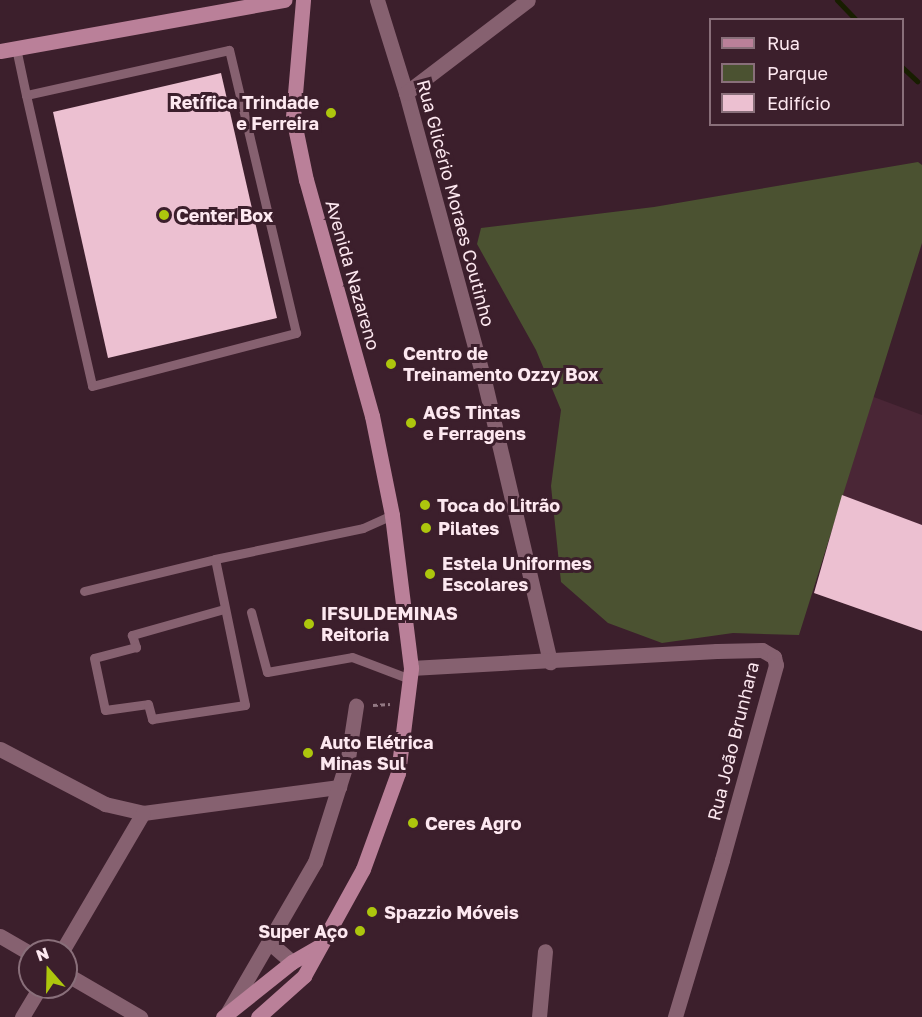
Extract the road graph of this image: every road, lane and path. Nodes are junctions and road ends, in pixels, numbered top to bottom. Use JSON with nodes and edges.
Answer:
{"nodes":[{"id":1,"x":284,"y":0,"type":"edge"},
{"id":2,"x":303,"y":0,"type":"edge"},
{"id":3,"x":377,"y":0,"type":"edge"},
{"id":4,"x":528,"y":0,"type":"edge"},
{"id":5,"x":16,"y":48,"type":"junction"},
{"id":6,"x":0,"y":51,"type":"edge"},
{"id":7,"x":406,"y":93,"type":"junction"},
{"id":8,"x":26,"y":95,"type":"junction"},
{"id":9,"x":392,"y":515,"type":"junction"},
{"id":10,"x":215,"y":559,"type":"junction"},
{"id":11,"x":84,"y":591,"type":"dead end"},
{"id":12,"x":224,"y":609,"type":"junction"},
{"id":13,"x":251,"y":612,"type":"dead end"},
{"id":14,"x":550,"y":662,"type":"junction"},
{"id":15,"x":411,"y":674,"type":"junction"},
{"id":16,"x":407,"y":704,"type":"junction"},
{"id":17,"x":356,"y":706,"type":"joint"},
{"id":18,"x":0,"y":749,"type":"edge"},
{"id":19,"x":339,"y":787,"type":"junction"},
{"id":20,"x":143,"y":813,"type":"junction"},
{"id":21,"x":0,"y":936,"type":"edge"},
{"id":22,"x":69,"y":939,"type":"edge"},
{"id":23,"x":270,"y":943,"type":"junction"},
{"id":24,"x":18,"y":946,"type":"edge"},
{"id":25,"x":320,"y":946,"type":"junction"},
{"id":26,"x":545,"y":951,"type":"dead end"},
{"id":27,"x":292,"y":962,"type":"junction"},
{"id":28,"x":78,"y":981,"type":"edge"},
{"id":29,"x":33,"y":999,"type":"edge"},
{"id":30,"x":225,"y":1016,"type":"edge"},
{"id":31,"x":22,"y":1017,"type":"edge"},
{"id":32,"x":140,"y":1017,"type":"edge"},
{"id":33,"x":258,"y":1017,"type":"edge"},
{"id":34,"x":538,"y":1017,"type":"edge"},
{"id":35,"x":675,"y":1017,"type":"edge"}],
"edges":[{"from":1,"to":5,"type":"main road"},
{"from":2,"to":9,"type":"main road","name":"Avenida Nazareno"},
{"from":3,"to":7,"type":"street","name":"Rua Glicério Moraes Coutinho"},
{"from":4,"to":7,"type":"street"},
{"from":5,"to":6,"type":"main road"},
{"from":5,"to":8,"type":"lane"},
{"from":7,"to":14,"type":"street","name":"Rua Glicério Moraes Coutinho"},
{"from":8,"to":8,"type":"lane"},
{"from":9,"to":10,"type":"lane"},
{"from":9,"to":15,"type":"main road","name":"Avenida Nazareno"},
{"from":10,"to":11,"type":"lane"},
{"from":10,"to":12,"type":"lane"},
{"from":12,"to":12,"type":"lane"},
{"from":13,"to":15,"type":"lane"},
{"from":14,"to":15,"type":"street"},
{"from":14,"to":35,"type":"street","name":"Rua João Brunhara"},
{"from":15,"to":16,"type":"main road","name":"Avenida Nazareno"},
{"from":16,"to":17,"type":"path"},
{"from":16,"to":25,"type":"main road","name":"Avenida Nazareno"},
{"from":17,"to":19,"type":"street"},
{"from":18,"to":20,"type":"street"},
{"from":19,"to":20,"type":"street"},
{"from":19,"to":23,"type":"street"},
{"from":20,"to":22,"type":"street"},
{"from":21,"to":24,"type":"street"},
{"from":23,"to":27,"type":"street"},
{"from":23,"to":30,"type":"street"},
{"from":25,"to":27,"type":"main road"},
{"from":25,"to":33,"type":"main road","name":"Avenida Nazareno"},
{"from":26,"to":34,"type":"street"},
{"from":27,"to":30,"type":"main road"},
{"from":28,"to":32,"type":"street"},
{"from":29,"to":31,"type":"street"}]}
